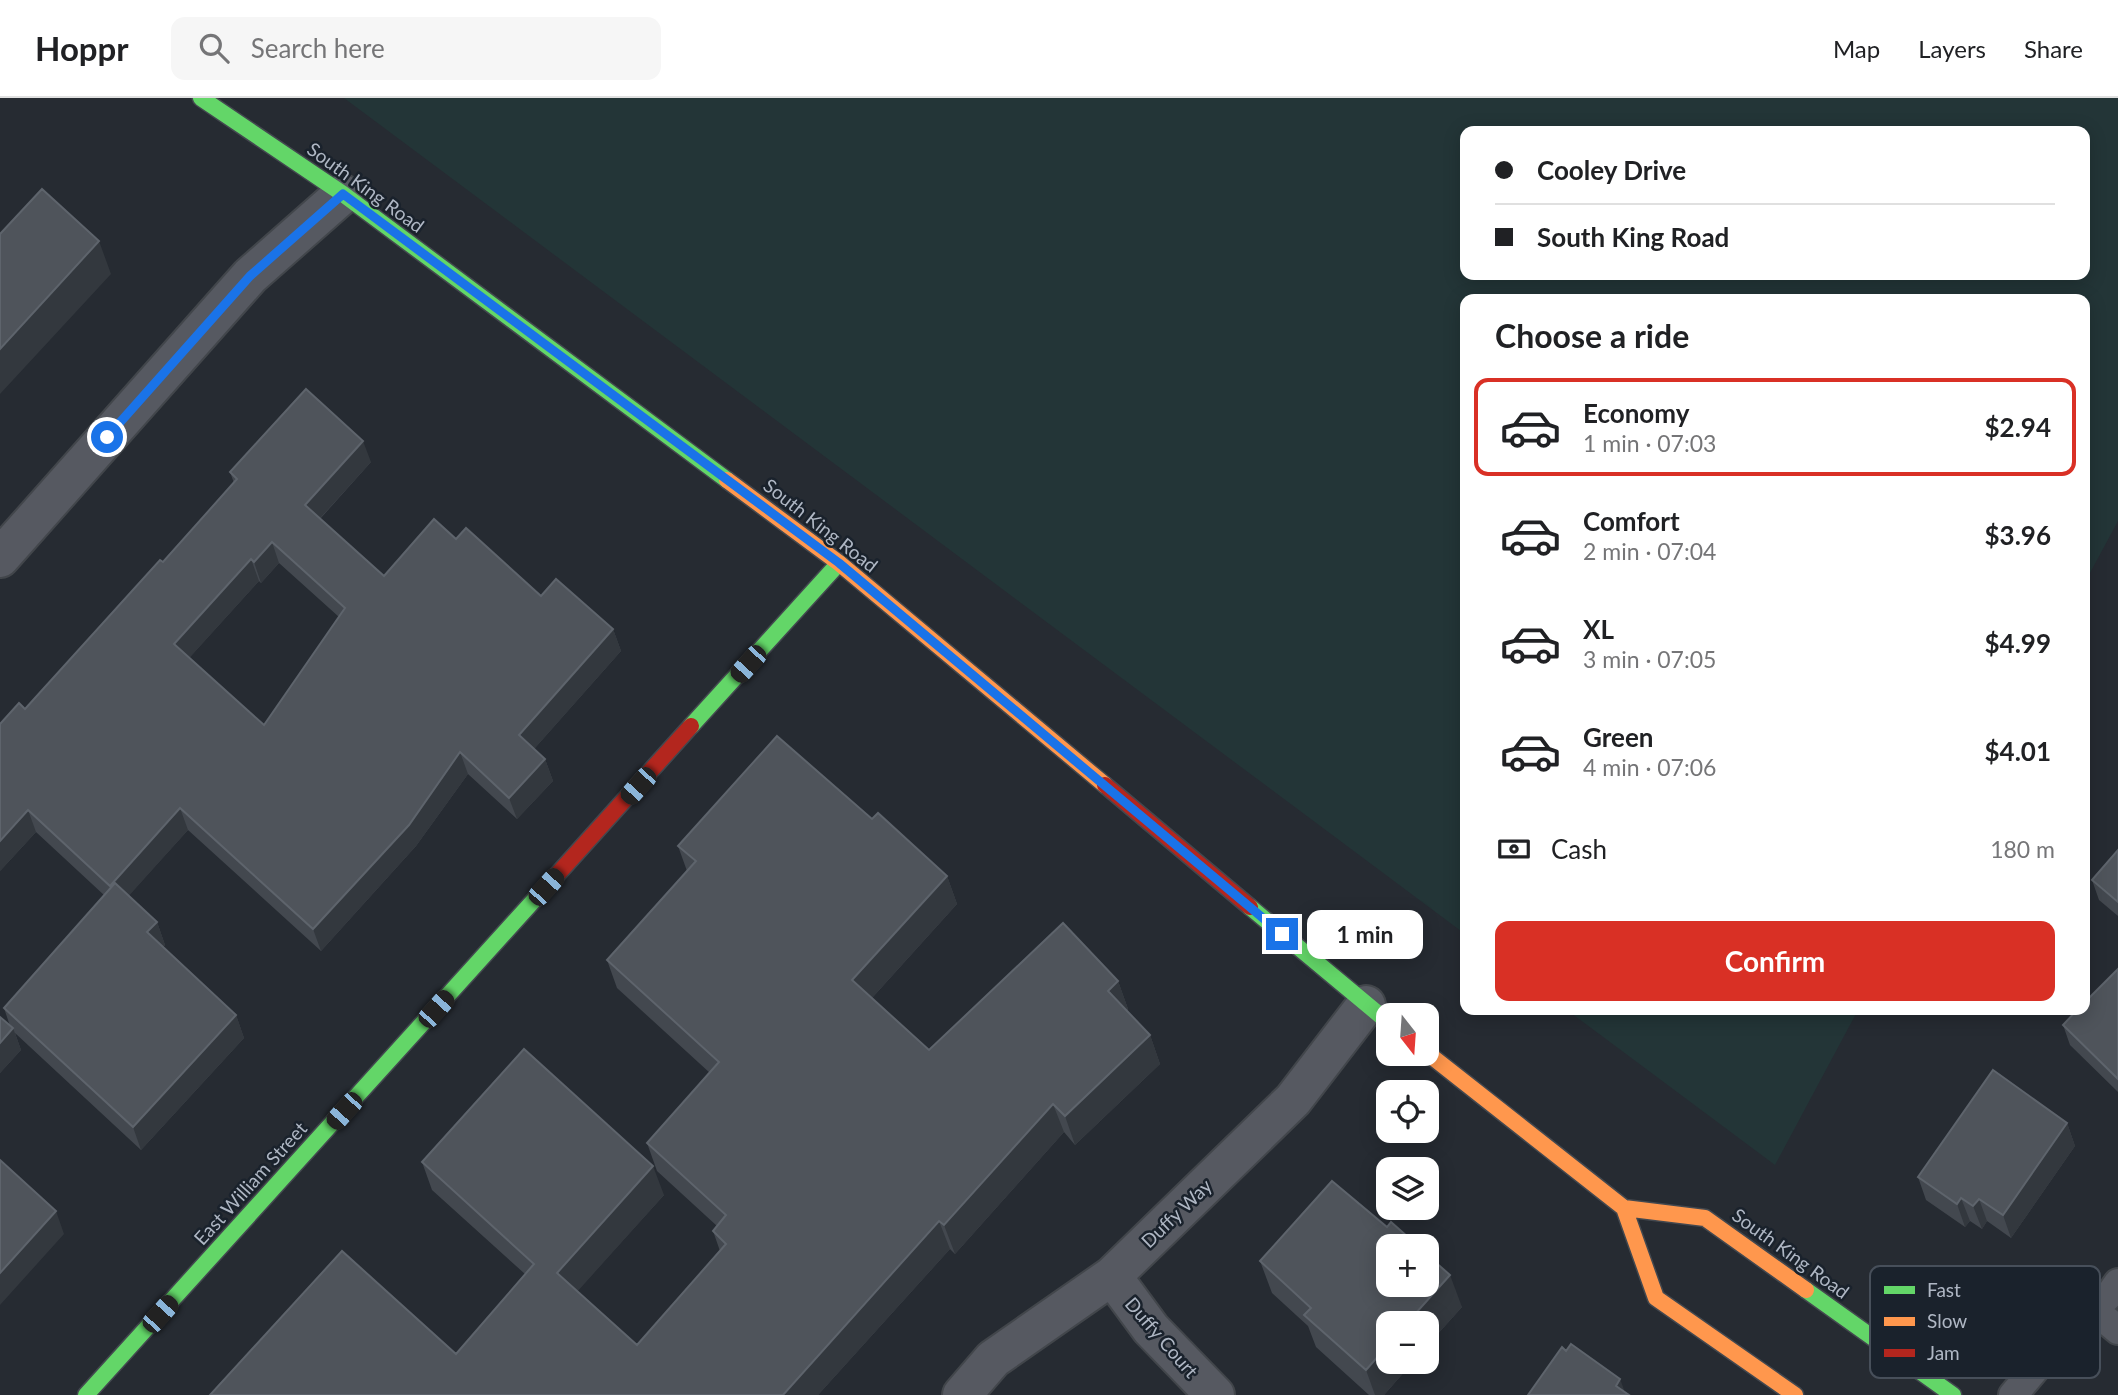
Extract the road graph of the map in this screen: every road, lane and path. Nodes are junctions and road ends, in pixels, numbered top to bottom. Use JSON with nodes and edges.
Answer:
{"nodes":[{"id":1,"x":201,"y":98,"type":"edge"},
{"id":2,"x":343,"y":194,"type":"junction"},
{"id":3,"x":0,"y":558,"type":"edge"},
{"id":4,"x":839,"y":563,"type":"junction"},
{"id":5,"x":1376,"y":1012,"type":"edge"},
{"id":6,"x":1376,"y":1014,"type":"edge"},
{"id":7,"x":1439,"y":1062,"type":"edge"},
{"id":8,"x":1624,"y":1208,"type":"junction"},
{"id":9,"x":1112,"y":1276,"type":"junction"},
{"id":10,"x":2118,"y":1283,"type":"edge"},
{"id":11,"x":2100,"y":1303,"type":"edge"},
{"id":12,"x":2100,"y":1315,"type":"edge"},
{"id":13,"x":2118,"y":1330,"type":"edge"},
{"id":14,"x":1870,"y":1336,"type":"edge"},
{"id":15,"x":1929,"y":1378,"type":"edge"},
{"id":16,"x":2028,"y":1378,"type":"edge"},
{"id":17,"x":86,"y":1395,"type":"edge"},
{"id":18,"x":962,"y":1395,"type":"edge"},
{"id":19,"x":1215,"y":1395,"type":"edge"},
{"id":20,"x":1794,"y":1395,"type":"edge"},
{"id":21,"x":1953,"y":1395,"type":"edge"},
{"id":22,"x":2014,"y":1395,"type":"edge"}],
"edges":[{"from":1,"to":2,"type":"main road","name":"South King Road"},
{"from":2,"to":3,"type":"street"},
{"from":2,"to":4,"type":"main road","name":"South King Road"},
{"from":4,"to":5,"type":"main road","name":"South King Road"},
{"from":4,"to":17,"type":"main road","name":"East William Street"},
{"from":6,"to":9,"type":"street","name":"Duffy Way"},
{"from":7,"to":8,"type":"main road"},
{"from":8,"to":14,"type":"main road","name":"South King Road"},
{"from":8,"to":20,"type":"main road"},
{"from":9,"to":18,"type":"street","name":"Duffy Way"},
{"from":9,"to":19,"type":"street","name":"Duffy Court"},
{"from":10,"to":11,"type":"lane"},
{"from":12,"to":13,"type":"lane"},
{"from":15,"to":21,"type":"main road","name":"South King Road"},
{"from":16,"to":22,"type":"lane"}]}
